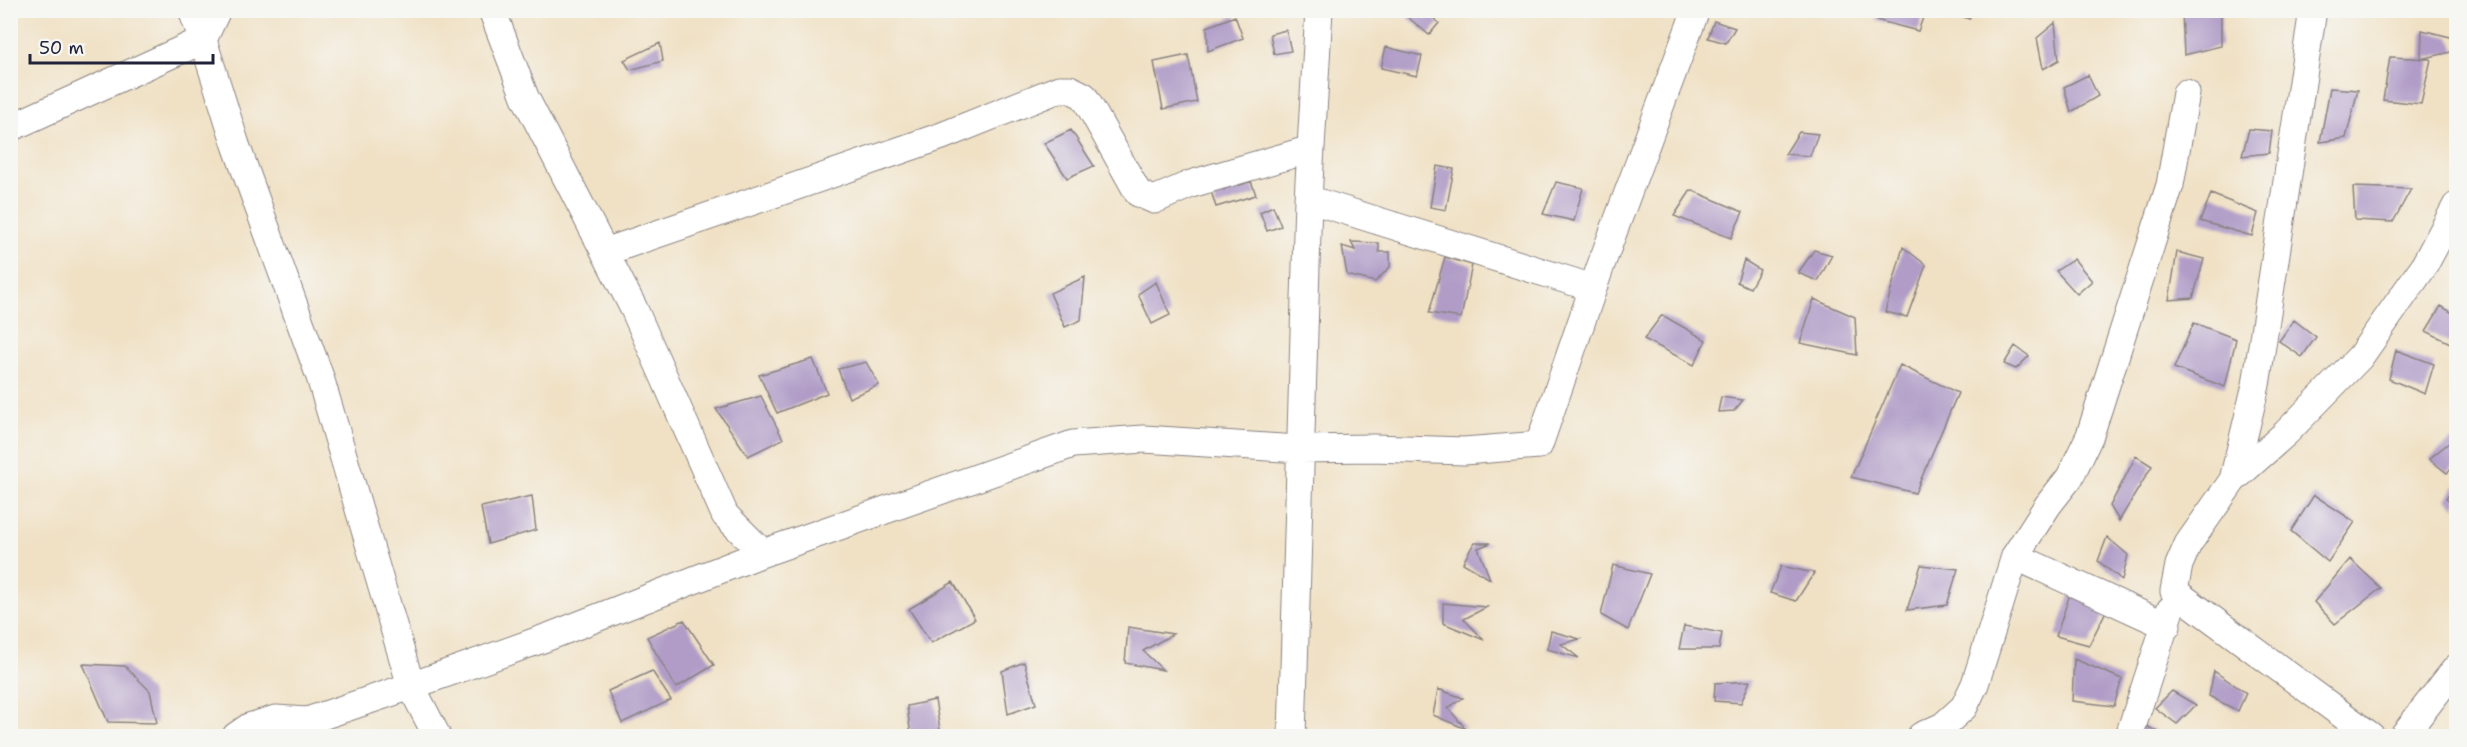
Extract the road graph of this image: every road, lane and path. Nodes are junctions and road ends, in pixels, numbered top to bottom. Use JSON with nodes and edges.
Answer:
{"nodes":[{"id":1,"x":492,"y":10,"type":"edge"},
{"id":2,"x":1319,"y":10,"type":"edge"},
{"id":3,"x":1696,"y":10,"type":"edge"},
{"id":4,"x":2313,"y":10,"type":"edge"},
{"id":5,"x":213,"y":17,"type":"edge"},
{"id":6,"x":2186,"y":93,"type":"dead end"},
{"id":7,"x":10,"y":128,"type":"edge"},
{"id":8,"x":1311,"y":149,"type":"junction"},
{"id":9,"x":1308,"y":199,"type":"junction"},
{"id":10,"x":2457,"y":206,"type":"edge"},
{"id":11,"x":605,"y":252,"type":"junction"},
{"id":12,"x":1593,"y":288,"type":"junction"},
{"id":13,"x":1299,"y":449,"type":"junction"},
{"id":14,"x":2232,"y":480,"type":"junction"},
{"id":15,"x":725,"y":515,"type":"junction"},
{"id":16,"x":763,"y":553,"type":"junction"},
{"id":17,"x":2015,"y":556,"type":"junction"},
{"id":18,"x":725,"y":568,"type":"junction"},
{"id":19,"x":2174,"y":591,"type":"junction"},
{"id":20,"x":2167,"y":626,"type":"junction"},
{"id":21,"x":2457,"y":668,"type":"edge"},
{"id":22,"x":411,"y":686,"type":"junction"},
{"id":23,"x":236,"y":736,"type":"edge"},
{"id":24,"x":436,"y":736,"type":"edge"},
{"id":25,"x":1292,"y":736,"type":"edge"},
{"id":26,"x":1921,"y":736,"type":"edge"},
{"id":27,"x":2129,"y":736,"type":"edge"},
{"id":28,"x":2371,"y":736,"type":"edge"},
{"id":29,"x":2403,"y":736,"type":"edge"}],
"edges":[{"from":1,"to":11,"type":"street"},
{"from":2,"to":8,"type":"street"},
{"from":3,"to":12,"type":"street"},
{"from":4,"to":14,"type":"street"},
{"from":5,"to":7,"type":"street"},
{"from":5,"to":22,"type":"street"},
{"from":6,"to":17,"type":"street"},
{"from":8,"to":9,"type":"street"},
{"from":8,"to":11,"type":"street"},
{"from":9,"to":12,"type":"street"},
{"from":9,"to":13,"type":"street"},
{"from":10,"to":14,"type":"street"},
{"from":11,"to":15,"type":"street"},
{"from":12,"to":13,"type":"street"},
{"from":13,"to":16,"type":"street"},
{"from":13,"to":25,"type":"street"},
{"from":14,"to":19,"type":"street"},
{"from":15,"to":16,"type":"street"},
{"from":15,"to":18,"type":"street"},
{"from":16,"to":18,"type":"street"},
{"from":17,"to":20,"type":"street"},
{"from":17,"to":26,"type":"street"},
{"from":18,"to":22,"type":"street"},
{"from":19,"to":20,"type":"street"},
{"from":19,"to":28,"type":"street"},
{"from":20,"to":27,"type":"street"},
{"from":21,"to":29,"type":"street"},
{"from":22,"to":23,"type":"street"},
{"from":22,"to":24,"type":"street"}]}
